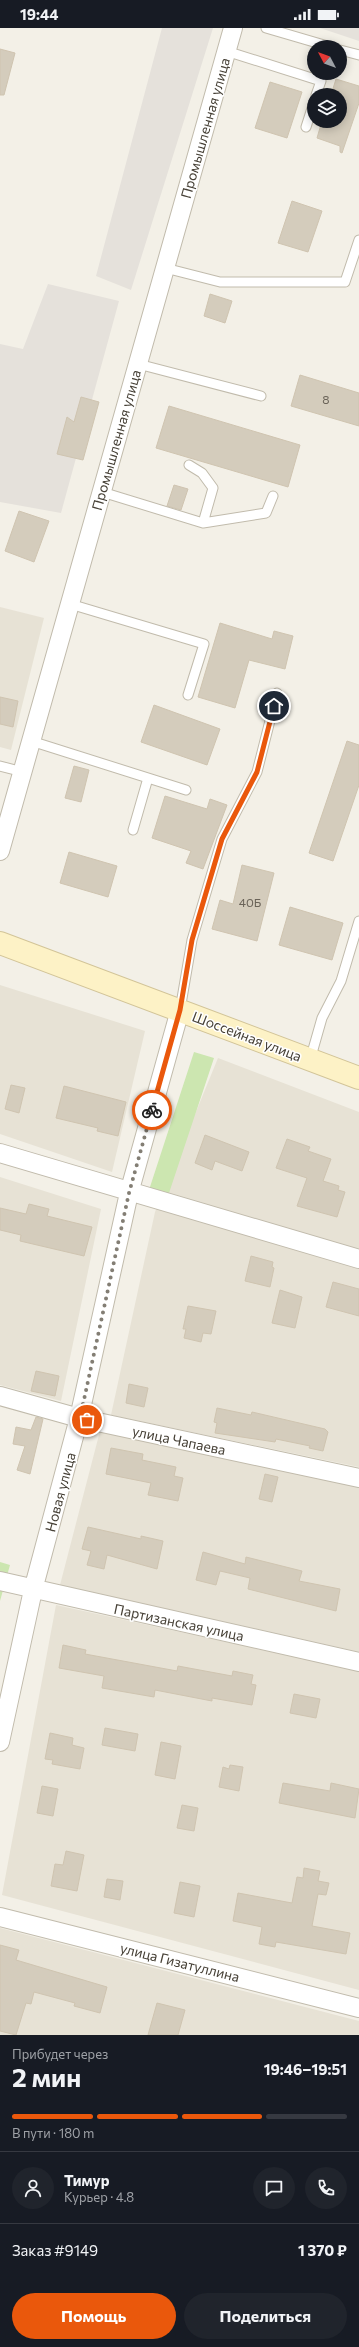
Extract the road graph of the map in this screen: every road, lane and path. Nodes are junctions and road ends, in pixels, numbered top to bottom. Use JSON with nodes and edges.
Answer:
{"nodes":[{"id":1,"x":233,"y":28,"type":"edge"},
{"id":2,"x":266,"y":28,"type":"edge"},
{"id":3,"x":307,"y":40,"type":"edge"},
{"id":4,"x":226,"y":51,"type":"junction"},
{"id":5,"x":347,"y":52,"type":"edge"},
{"id":6,"x":359,"y":55,"type":"edge"},
{"id":7,"x":318,"y":88,"type":"edge"},
{"id":8,"x":307,"y":124,"type":"edge"},
{"id":9,"x":306,"y":127,"type":"dead end"},
{"id":10,"x":359,"y":240,"type":"edge"},
{"id":11,"x":165,"y":268,"type":"junction"},
{"id":12,"x":138,"y":364,"type":"junction"},
{"id":13,"x":261,"y":396,"type":"dead end"},
{"id":14,"x":189,"y":465,"type":"dead end"},
{"id":15,"x":102,"y":492,"type":"junction"},
{"id":16,"x":273,"y":496,"type":"dead end"},
{"id":17,"x":203,"y":523,"type":"junction"},
{"id":18,"x":70,"y":604,"type":"junction"},
{"id":19,"x":277,"y":693,"type":"dead end"},
{"id":20,"x":188,"y":695,"type":"dead end"},
{"id":21,"x":31,"y":741,"type":"junction"},
{"id":22,"x":0,"y":766,"type":"edge"},
{"id":23,"x":23,"y":772,"type":"junction"},
{"id":24,"x":148,"y":778,"type":"junction"},
{"id":25,"x":186,"y":790,"type":"dead end"},
{"id":26,"x":133,"y":830,"type":"dead end"},
{"id":27,"x":0,"y":851,"type":"edge"},
{"id":28,"x":359,"y":921,"type":"edge"},
{"id":29,"x":0,"y":943,"type":"edge"},
{"id":30,"x":180,"y":1010,"type":"junction"},
{"id":31,"x":310,"y":1060,"type":"junction"},
{"id":32,"x":359,"y":1078,"type":"edge"},
{"id":33,"x":0,"y":1153,"type":"edge"},
{"id":34,"x":129,"y":1193,"type":"junction"},
{"id":35,"x":359,"y":1259,"type":"edge"},
{"id":36,"x":0,"y":1396,"type":"edge"},
{"id":37,"x":80,"y":1418,"type":"junction"},
{"id":38,"x":359,"y":1478,"type":"edge"},
{"id":39,"x":0,"y":1581,"type":"edge"},
{"id":40,"x":33,"y":1590,"type":"junction"},
{"id":41,"x":359,"y":1662,"type":"edge"},
{"id":42,"x":0,"y":1742,"type":"edge"},
{"id":43,"x":0,"y":1917,"type":"edge"},
{"id":44,"x":359,"y":2008,"type":"edge"}],
"edges":[{"from":1,"to":4,"type":"street","name":"Промышленная улица"},
{"from":2,"to":3,"type":"lane"},
{"from":4,"to":7,"type":"lane"},
{"from":4,"to":11,"type":"street","name":"Промышленная улица"},
{"from":5,"to":6,"type":"lane"},
{"from":8,"to":9,"type":"lane"},
{"from":10,"to":11,"type":"lane"},
{"from":11,"to":12,"type":"street","name":"Промышленная улица"},
{"from":12,"to":13,"type":"lane"},
{"from":12,"to":15,"type":"street","name":"Промышленная улица"},
{"from":14,"to":17,"type":"lane"},
{"from":15,"to":17,"type":"lane"},
{"from":15,"to":18,"type":"street","name":"Промышленная улица"},
{"from":16,"to":17,"type":"lane"},
{"from":18,"to":20,"type":"lane"},
{"from":18,"to":21,"type":"street","name":"Промышленная улица"},
{"from":19,"to":30,"type":"lane"},
{"from":21,"to":23,"type":"street","name":"Промышленная улица"},
{"from":21,"to":24,"type":"lane"},
{"from":22,"to":23,"type":"lane"},
{"from":23,"to":27,"type":"street","name":"Промышленная улица"},
{"from":24,"to":25,"type":"lane"},
{"from":24,"to":26,"type":"lane"},
{"from":28,"to":31,"type":"lane"},
{"from":29,"to":30,"type":"main road","name":"Шоссейная улица"},
{"from":30,"to":31,"type":"main road","name":"Шоссейная улица"},
{"from":30,"to":34,"type":"street","name":"Новая улица"},
{"from":31,"to":32,"type":"main road","name":"Шоссейная улица"},
{"from":33,"to":34,"type":"street"},
{"from":34,"to":35,"type":"street"},
{"from":34,"to":37,"type":"street","name":"Новая улица"},
{"from":36,"to":37,"type":"street","name":"улица Чапаева"},
{"from":37,"to":38,"type":"street","name":"улица Чапаева"},
{"from":37,"to":40,"type":"street","name":"Новая улица"},
{"from":39,"to":40,"type":"street","name":"Партизанская улица"},
{"from":40,"to":41,"type":"street","name":"Партизанская улица"},
{"from":40,"to":42,"type":"street","name":"Новая улица"},
{"from":43,"to":44,"type":"street","name":"улица Гизатуллина"}]}
